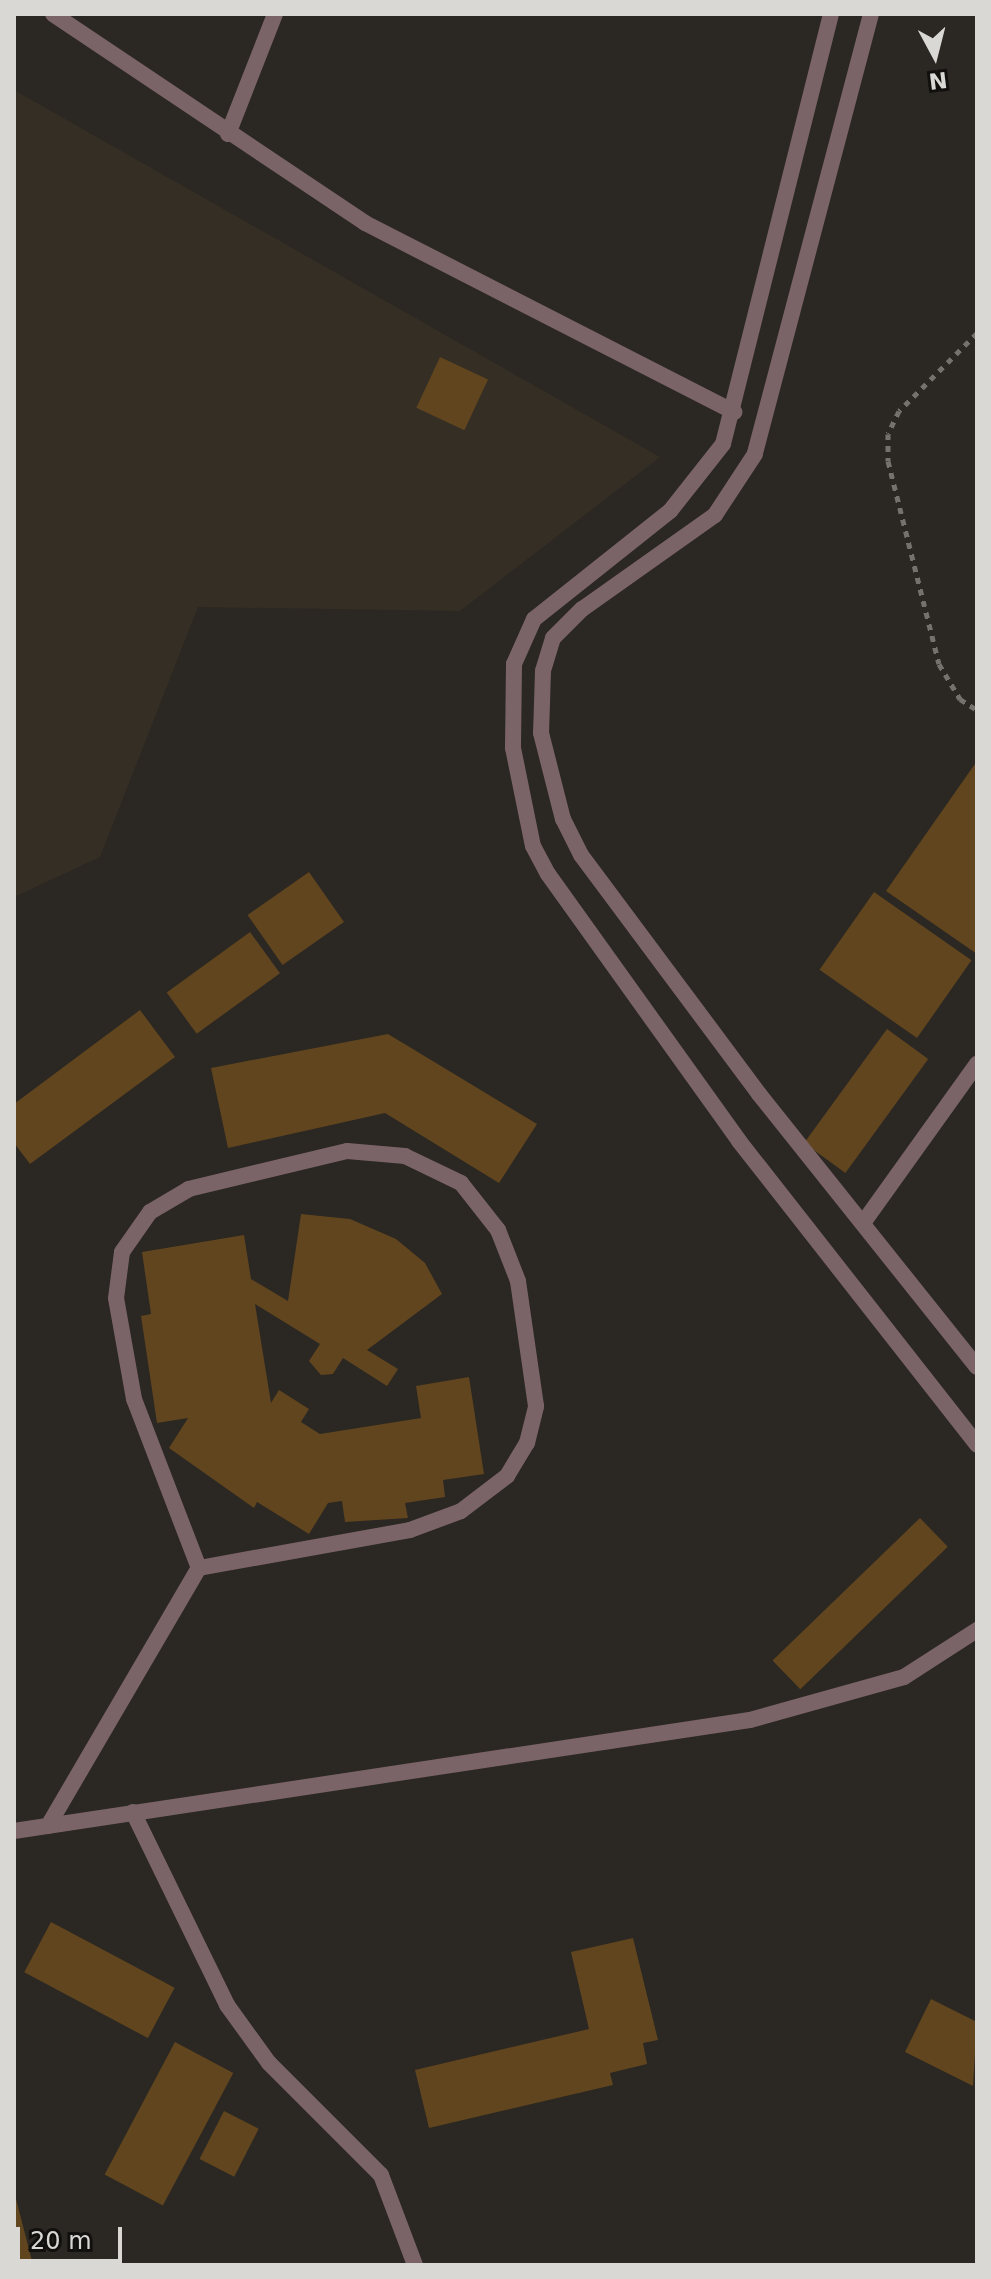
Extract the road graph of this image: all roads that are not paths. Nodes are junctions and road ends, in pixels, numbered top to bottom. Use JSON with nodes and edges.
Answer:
{"nodes":[{"id":1,"x":53,"y":14,"type":"edge"},
{"id":2,"x":275,"y":14,"type":"edge"},
{"id":3,"x":831,"y":14,"type":"edge"},
{"id":4,"x":871,"y":14,"type":"edge"},
{"id":5,"x":228,"y":134,"type":"junction"},
{"id":6,"x":734,"y":412,"type":"junction"},
{"id":7,"x":514,"y":664,"type":"junction"},
{"id":8,"x":543,"y":671,"type":"junction"},
{"id":9,"x":977,"y":1064,"type":"edge"},
{"id":10,"x":863,"y":1223,"type":"junction"},
{"id":11,"x":977,"y":1367,"type":"edge"},
{"id":12,"x":977,"y":1445,"type":"edge"},
{"id":13,"x":199,"y":1568,"type":"junction"},
{"id":14,"x":977,"y":1630,"type":"edge"},
{"id":15,"x":133,"y":1812,"type":"junction"},
{"id":16,"x":48,"y":1826,"type":"junction"},
{"id":17,"x":14,"y":1831,"type":"edge"},
{"id":18,"x":415,"y":2265,"type":"edge"}],
"edges":[{"from":1,"to":5,"type":"street"},
{"from":2,"to":5,"type":"street"},
{"from":3,"to":6,"type":"street"},
{"from":4,"to":8,"type":"street"},
{"from":5,"to":6,"type":"street"},
{"from":6,"to":7,"type":"street"},
{"from":7,"to":8,"type":"street"},
{"from":7,"to":12,"type":"street"},
{"from":8,"to":10,"type":"street"},
{"from":9,"to":10,"type":"street"},
{"from":10,"to":11,"type":"street"},
{"from":13,"to":13,"type":"street"},
{"from":13,"to":16,"type":"street"},
{"from":14,"to":15,"type":"street"},
{"from":15,"to":16,"type":"street"},
{"from":15,"to":18,"type":"street"},
{"from":16,"to":17,"type":"street"}]}
